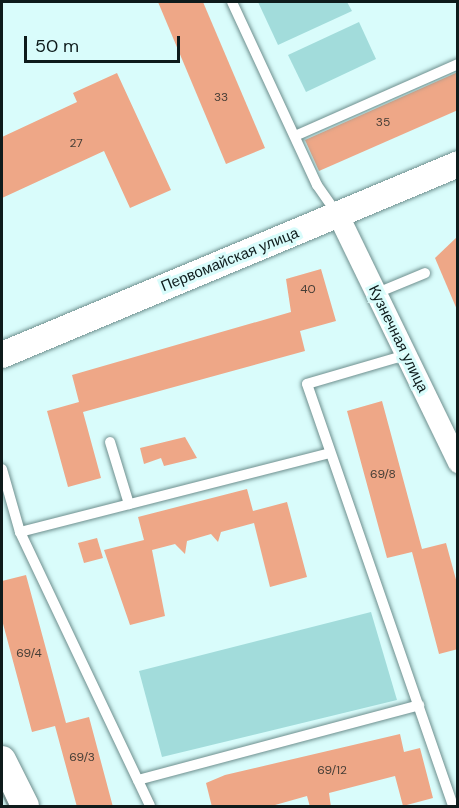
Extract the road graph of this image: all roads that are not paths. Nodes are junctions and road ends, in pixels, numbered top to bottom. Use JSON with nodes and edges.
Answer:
{"nodes":[{"id":1,"x":232,"y":2,"type":"edge"},
{"id":2,"x":458,"y":64,"type":"edge"},
{"id":3,"x":295,"y":136,"type":"junction"},
{"id":4,"x":458,"y":164,"type":"edge"},
{"id":5,"x":339,"y":216,"type":"junction"},
{"id":6,"x":425,"y":273,"type":"dead end"},
{"id":7,"x":377,"y":293,"type":"junction"},
{"id":8,"x":2,"y":355,"type":"edge"},
{"id":9,"x":406,"y":355,"type":"junction"},
{"id":10,"x":110,"y":442,"type":"dead end"},
{"id":11,"x":329,"y":453,"type":"junction"},
{"id":12,"x":458,"y":462,"type":"edge"},
{"id":13,"x":2,"y":469,"type":"edge"},
{"id":14,"x":129,"y":504,"type":"junction"},
{"id":15,"x":20,"y":532,"type":"junction"},
{"id":16,"x":419,"y":705,"type":"junction"},
{"id":17,"x":2,"y":760,"type":"edge"},
{"id":18,"x":138,"y":780,"type":"junction"},
{"id":19,"x":454,"y":790,"type":"edge"},
{"id":20,"x":25,"y":807,"type":"edge"},
{"id":21,"x":150,"y":807,"type":"edge"},
{"id":22,"x":453,"y":807,"type":"edge"}],
"edges":[{"from":1,"to":3,"type":"lane"},
{"from":2,"to":3,"type":"lane"},
{"from":3,"to":5,"type":"lane"},
{"from":4,"to":5,"type":"street","name":"Первомайская улица"},
{"from":5,"to":7,"type":"street","name":"Кузнечная улица"},
{"from":5,"to":8,"type":"street","name":"Первомайская улица"},
{"from":6,"to":7,"type":"lane"},
{"from":7,"to":9,"type":"street","name":"Кузнечная улица"},
{"from":9,"to":11,"type":"lane"},
{"from":9,"to":12,"type":"street","name":"Кузнечная улица"},
{"from":10,"to":14,"type":"lane"},
{"from":11,"to":14,"type":"lane"},
{"from":11,"to":16,"type":"lane"},
{"from":13,"to":15,"type":"lane"},
{"from":14,"to":15,"type":"lane"},
{"from":15,"to":18,"type":"lane"},
{"from":16,"to":18,"type":"lane"},
{"from":16,"to":19,"type":"lane"},
{"from":17,"to":20,"type":"main road"},
{"from":18,"to":21,"type":"lane"},
{"from":19,"to":22,"type":"lane"}]}
